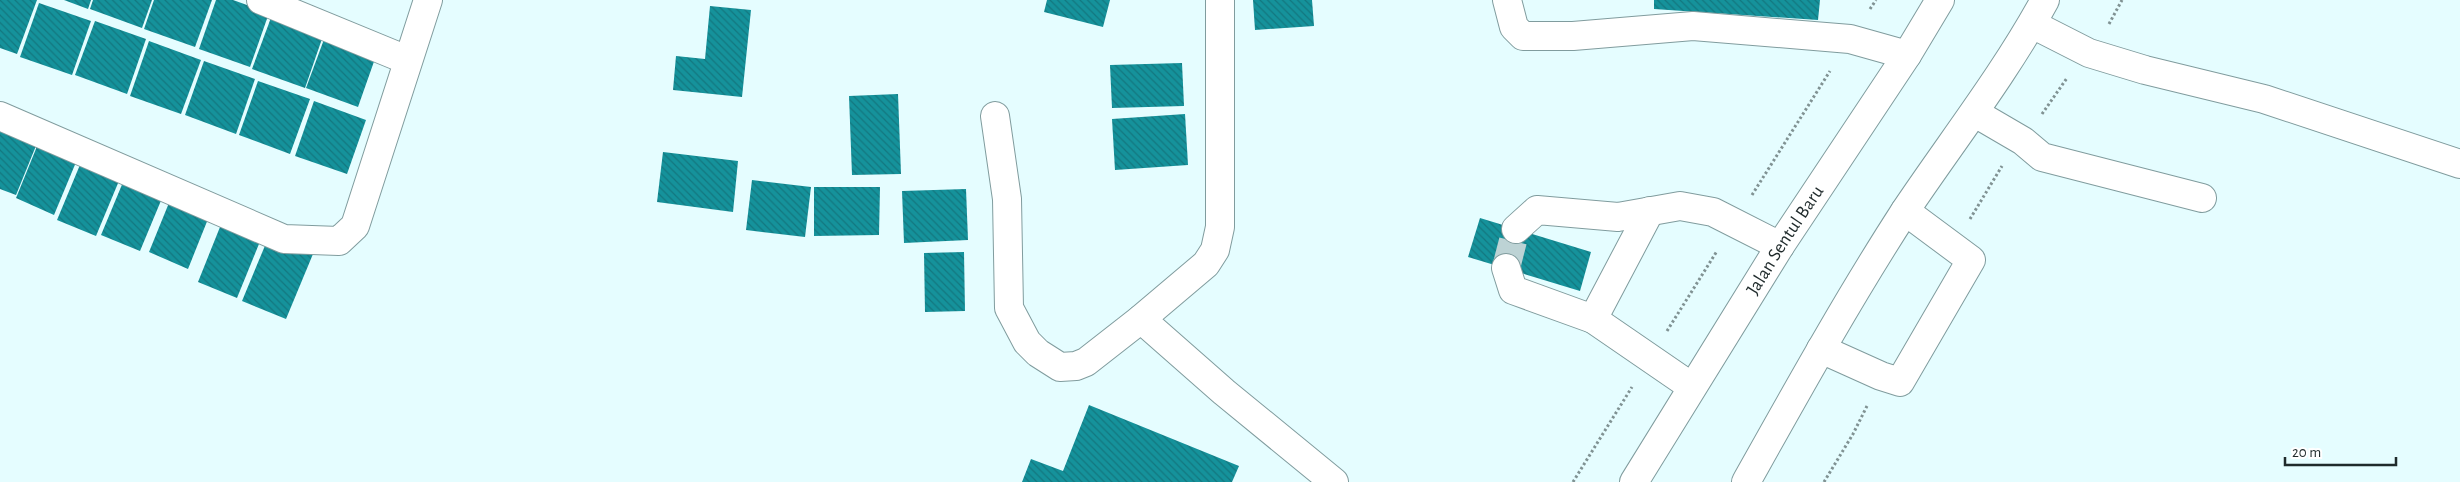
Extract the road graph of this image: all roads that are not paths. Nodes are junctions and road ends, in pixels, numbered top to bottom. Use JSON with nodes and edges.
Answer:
{"nodes":[{"id":1,"x":261,"y":0,"type":"edge"},
{"id":2,"x":428,"y":0,"type":"edge"},
{"id":3,"x":1220,"y":0,"type":"edge"},
{"id":4,"x":1507,"y":0,"type":"edge"},
{"id":5,"x":1940,"y":0,"type":"edge"},
{"id":6,"x":2045,"y":0,"type":"edge"},
{"id":7,"x":2032,"y":24,"type":"junction"},
{"id":8,"x":1907,"y":55,"type":"junction"},
{"id":9,"x":407,"y":60,"type":"junction"},
{"id":10,"x":1975,"y":113,"type":"junction"},
{"id":11,"x":0,"y":116,"type":"edge"},
{"id":12,"x":995,"y":116,"type":"dead end"},
{"id":13,"x":2460,"y":164,"type":"edge"},
{"id":14,"x":2202,"y":198,"type":"dead end"},
{"id":15,"x":1650,"y":211,"type":"junction"},
{"id":16,"x":1906,"y":211,"type":"junction"},
{"id":17,"x":1516,"y":229,"type":"tunnel mouth"},
{"id":18,"x":1780,"y":246,"type":"junction"},
{"id":19,"x":1506,"y":268,"type":"tunnel mouth"},
{"id":20,"x":1141,"y":319,"type":"junction"},
{"id":21,"x":1593,"y":319,"type":"junction"},
{"id":22,"x":1821,"y":349,"type":"junction"},
{"id":23,"x":1692,"y":387,"type":"junction"},
{"id":24,"x":1334,"y":482,"type":"edge"},
{"id":25,"x":1634,"y":482,"type":"edge"},
{"id":26,"x":1746,"y":482,"type":"edge"}],
"edges":[{"from":1,"to":9,"type":"street"},
{"from":2,"to":9,"type":"street"},
{"from":3,"to":20,"type":"street"},
{"from":4,"to":8,"type":"street"},
{"from":5,"to":8,"type":"street","name":"Jalan Sentul Baru"},
{"from":6,"to":7,"type":"street"},
{"from":7,"to":10,"type":"street"},
{"from":7,"to":13,"type":"street"},
{"from":8,"to":18,"type":"street","name":"Jalan Sentul Baru"},
{"from":9,"to":11,"type":"street"},
{"from":10,"to":14,"type":"street"},
{"from":10,"to":16,"type":"street"},
{"from":12,"to":20,"type":"street"},
{"from":15,"to":17,"type":"street"},
{"from":15,"to":18,"type":"street"},
{"from":15,"to":21,"type":"street"},
{"from":16,"to":22,"type":"street"},
{"from":16,"to":22,"type":"street"},
{"from":18,"to":23,"type":"street","name":"Jalan Sentul Baru"},
{"from":19,"to":21,"type":"street"},
{"from":20,"to":24,"type":"street"},
{"from":21,"to":23,"type":"street"},
{"from":22,"to":26,"type":"street"},
{"from":23,"to":25,"type":"street","name":"Jalan Sentul Baru"}]}
